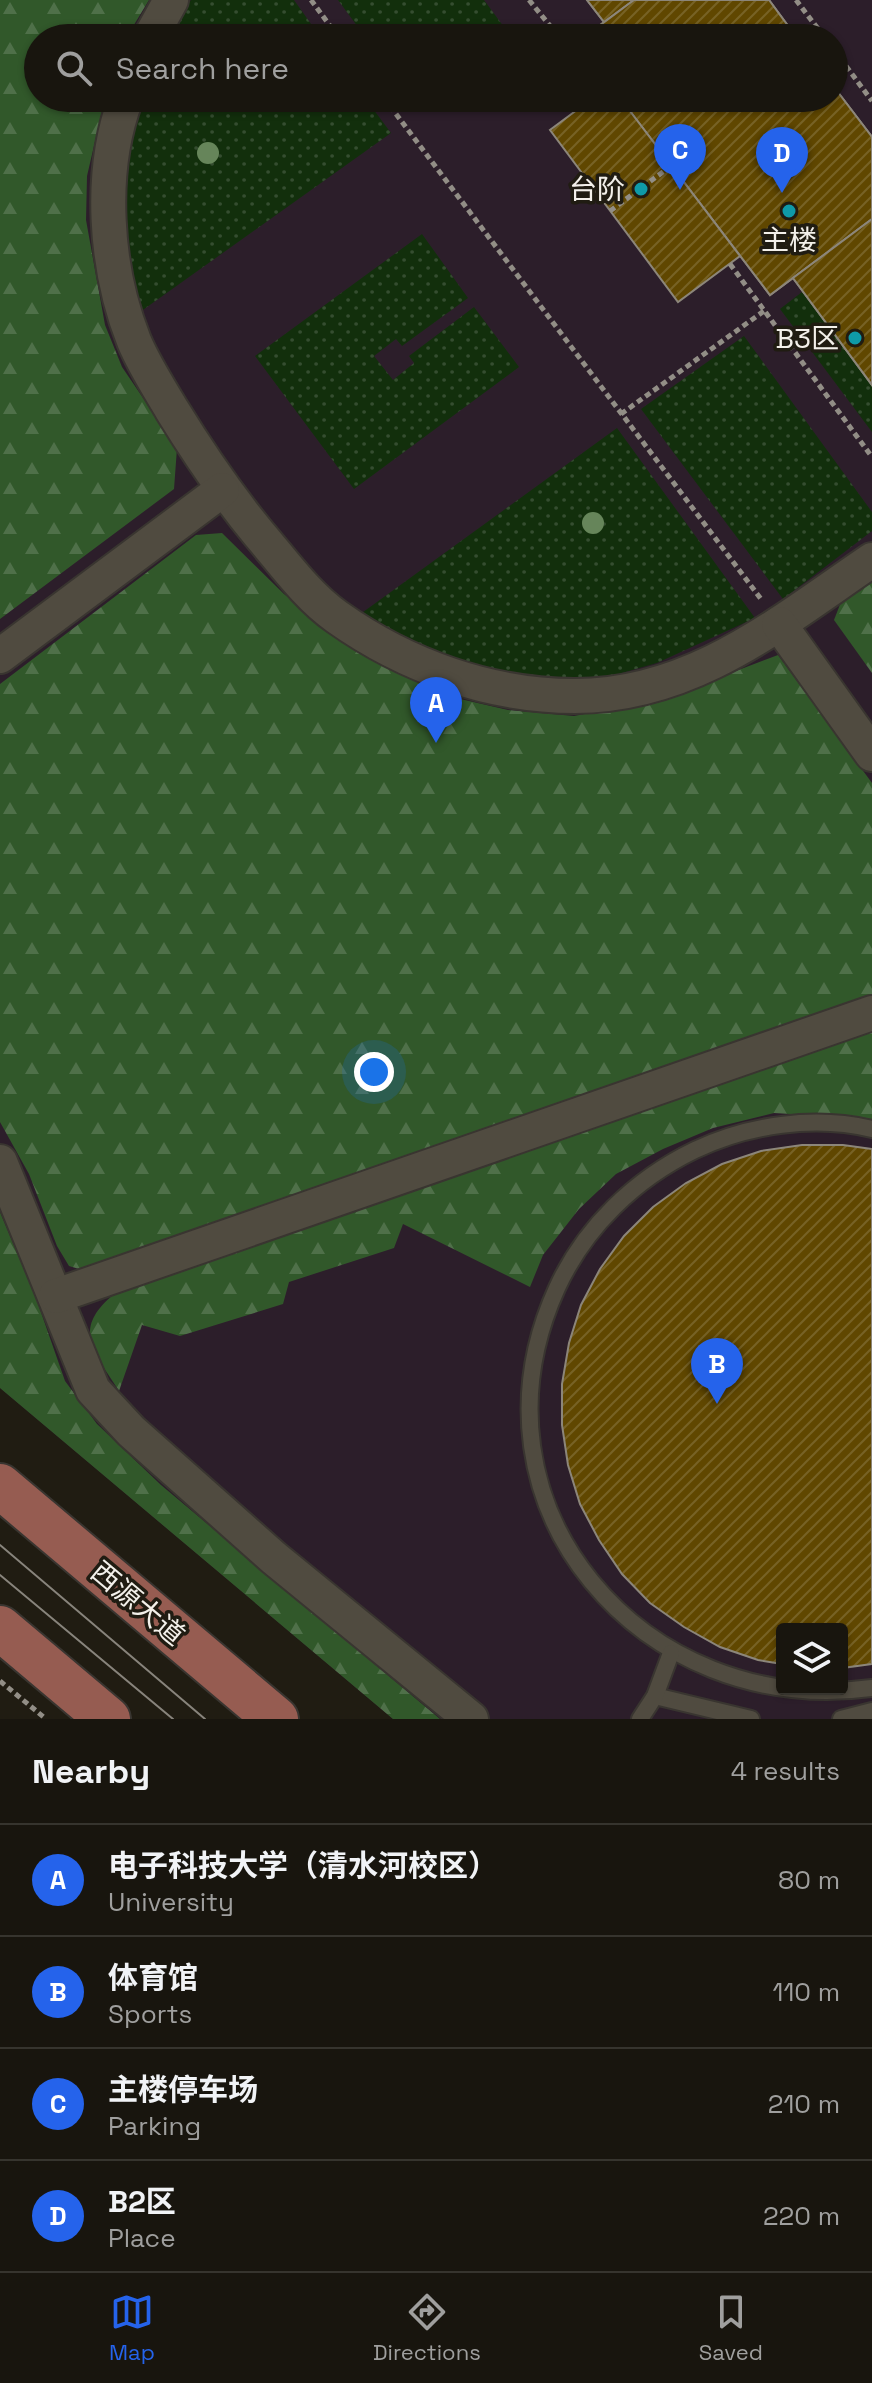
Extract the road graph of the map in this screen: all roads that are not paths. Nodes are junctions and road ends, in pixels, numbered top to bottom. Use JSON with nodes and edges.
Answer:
{"nodes":[{"id":1,"x":171,"y":0,"type":"edge"},
{"id":2,"x":158,"y":24,"type":"edge"},
{"id":3,"x":121,"y":112,"type":"edge"},
{"id":4,"x":222,"y":490,"type":"junction"},
{"id":5,"x":872,"y":560,"type":"edge"},
{"id":6,"x":779,"y":624,"type":"junction"},
{"id":7,"x":0,"y":656,"type":"edge"},
{"id":8,"x":872,"y":754,"type":"edge"},
{"id":9,"x":872,"y":1013,"type":"edge"},
{"id":10,"x":872,"y":1129,"type":"edge"},
{"id":11,"x":0,"y":1162,"type":"edge"},
{"id":12,"x":56,"y":1296,"type":"junction"},
{"id":13,"x":0,"y":1486,"type":"edge"},
{"id":14,"x":0,"y":1628,"type":"edge"},
{"id":15,"x":671,"y":1653,"type":"junction"},
{"id":16,"x":872,"y":1688,"type":"edge"},
{"id":17,"x":655,"y":1696,"type":"junction"},
{"id":18,"x":872,"y":1711,"type":"edge"},
{"id":19,"x":108,"y":1719,"type":"edge"},
{"id":20,"x":276,"y":1719,"type":"edge"},
{"id":21,"x":471,"y":1719,"type":"edge"},
{"id":22,"x":640,"y":1719,"type":"edge"},
{"id":23,"x":705,"y":1719,"type":"edge"},
{"id":24,"x":751,"y":1719,"type":"edge"},
{"id":25,"x":841,"y":1719,"type":"edge"}],
"edges":[{"from":1,"to":2,"type":"street"},
{"from":3,"to":4,"type":"street"},
{"from":4,"to":6,"type":"street"},
{"from":4,"to":7,"type":"street"},
{"from":5,"to":6,"type":"street"},
{"from":6,"to":8,"type":"street"},
{"from":9,"to":12,"type":"street"},
{"from":10,"to":15,"type":"lane"},
{"from":11,"to":12,"type":"street"},
{"from":12,"to":21,"type":"street"},
{"from":13,"to":20,"type":"main road","name":"西源大道"},
{"from":14,"to":19,"type":"main road"},
{"from":15,"to":16,"type":"lane"},
{"from":15,"to":17,"type":"lane"},
{"from":17,"to":22,"type":"lane"},
{"from":17,"to":23,"type":"lane"},
{"from":17,"to":24,"type":"lane"},
{"from":18,"to":25,"type":"lane"}]}
